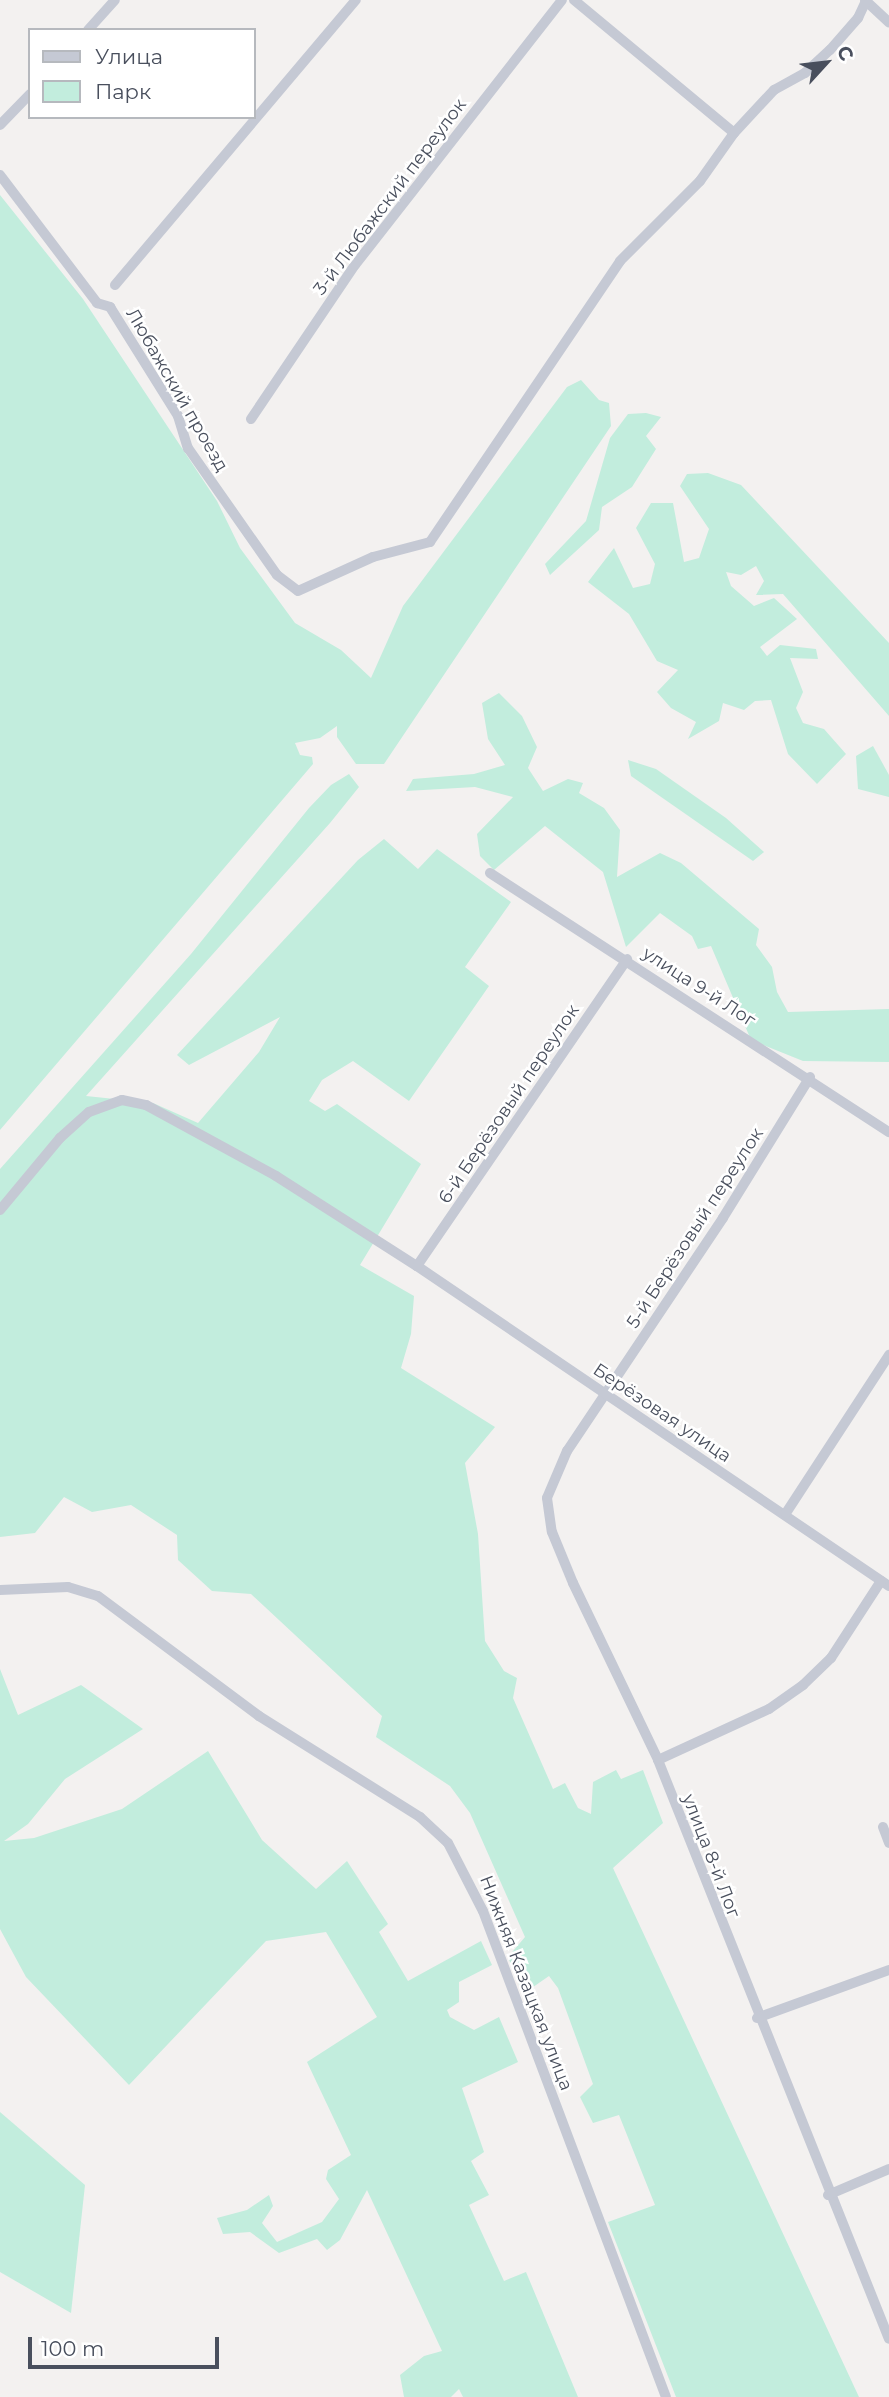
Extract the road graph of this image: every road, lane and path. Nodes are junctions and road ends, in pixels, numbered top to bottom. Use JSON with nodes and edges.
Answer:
{"nodes":[{"id":1,"x":115,"y":0,"type":"edge"},
{"id":2,"x":356,"y":0,"type":"edge"},
{"id":3,"x":562,"y":0,"type":"edge"},
{"id":4,"x":574,"y":0,"type":"edge"},
{"id":5,"x":865,"y":1,"type":"edge"},
{"id":6,"x":889,"y":22,"type":"edge"},
{"id":7,"x":90,"y":28,"type":"edge"},
{"id":8,"x":28,"y":96,"type":"edge"},
{"id":9,"x":256,"y":118,"type":"edge"},
{"id":10,"x":255,"y":119,"type":"edge"},
{"id":11,"x":0,"y":125,"type":"edge"},
{"id":12,"x":734,"y":133,"type":"junction"},
{"id":13,"x":0,"y":175,"type":"edge"},
{"id":14,"x":115,"y":285,"type":"dead end"},
{"id":15,"x":251,"y":419,"type":"dead end"},
{"id":16,"x":490,"y":873,"type":"dead end"},
{"id":17,"x":627,"y":960,"type":"junction"},
{"id":18,"x":810,"y":1077,"type":"junction"},
{"id":19,"x":889,"y":1132,"type":"edge"},
{"id":20,"x":0,"y":1210,"type":"edge"},
{"id":21,"x":417,"y":1266,"type":"junction"},
{"id":22,"x":889,"y":1355,"type":"edge"},
{"id":23,"x":604,"y":1393,"type":"junction"},
{"id":24,"x":786,"y":1513,"type":"junction"},
{"id":25,"x":885,"y":1583,"type":"edge"},
{"id":26,"x":0,"y":1590,"type":"edge"},
{"id":27,"x":658,"y":1760,"type":"junction"},
{"id":28,"x":883,"y":1827,"type":"dead end"},
{"id":29,"x":889,"y":1843,"type":"edge"},
{"id":30,"x":889,"y":1970,"type":"edge"},
{"id":31,"x":757,"y":2018,"type":"junction"},
{"id":32,"x":889,"y":2169,"type":"edge"},
{"id":33,"x":828,"y":2195,"type":"junction"},
{"id":34,"x":889,"y":2339,"type":"edge"},
{"id":35,"x":666,"y":2397,"type":"edge"}],
"edges":[{"from":1,"to":7,"type":"street"},
{"from":2,"to":9,"type":"street"},
{"from":3,"to":15,"type":"street","name":"3-й Любажский переулок"},
{"from":4,"to":12,"type":"street"},
{"from":5,"to":6,"type":"street"},
{"from":5,"to":12,"type":"street"},
{"from":8,"to":11,"type":"street"},
{"from":10,"to":14,"type":"street"},
{"from":12,"to":13,"type":"street","name":"Любажский проезд"},
{"from":16,"to":17,"type":"street","name":"улица 9-й Лог"},
{"from":17,"to":18,"type":"street","name":"улица 9-й Лог"},
{"from":17,"to":21,"type":"street","name":"6-й Берёзовый переулок"},
{"from":18,"to":19,"type":"street","name":"улица 9-й Лог"},
{"from":18,"to":23,"type":"street","name":"5-й Берёзовый переулок"},
{"from":20,"to":21,"type":"street","name":"Берёзовая улица"},
{"from":21,"to":23,"type":"street","name":"Берёзовая улица"},
{"from":22,"to":24,"type":"street"},
{"from":23,"to":24,"type":"street","name":"Берёзовая улица"},
{"from":23,"to":27,"type":"street","name":"улица 8-й Лог"},
{"from":24,"to":25,"type":"street","name":"Берёзовая улица"},
{"from":25,"to":27,"type":"street"},
{"from":26,"to":35,"type":"street","name":"Нижняя Казацкая улица"},
{"from":27,"to":31,"type":"street","name":"улица 8-й Лог"},
{"from":28,"to":29,"type":"street"},
{"from":30,"to":31,"type":"street"},
{"from":31,"to":33,"type":"street","name":"улица 8-й Лог"},
{"from":32,"to":33,"type":"street"},
{"from":33,"to":34,"type":"street","name":"улица 8-й Лог"}]}
